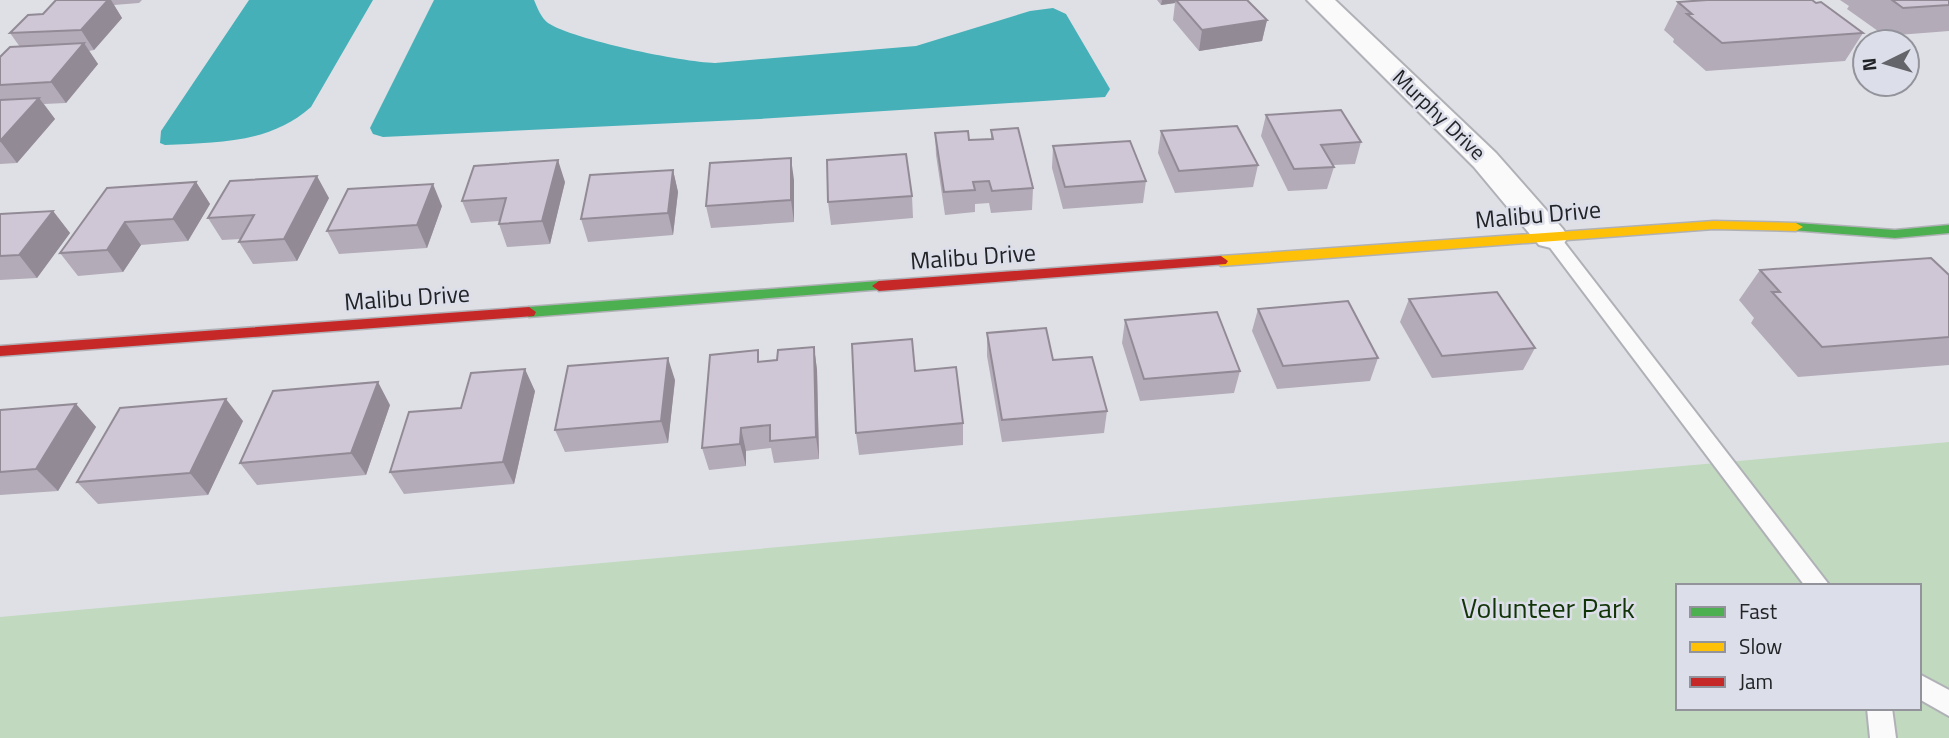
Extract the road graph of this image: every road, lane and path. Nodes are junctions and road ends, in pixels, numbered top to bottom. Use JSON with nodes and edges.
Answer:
{"nodes":[{"id":1,"x":1320,"y":0,"type":"edge"},
{"id":2,"x":1949,"y":229,"type":"edge"},
{"id":3,"x":1551,"y":237,"type":"junction"},
{"id":4,"x":0,"y":351,"type":"edge"},
{"id":5,"x":1817,"y":584,"type":"edge"},
{"id":6,"x":1921,"y":686,"type":"edge"},
{"id":7,"x":1949,"y":704,"type":"edge"},
{"id":8,"x":1879,"y":710,"type":"edge"},
{"id":9,"x":1883,"y":738,"type":"edge"}],
"edges":[{"from":1,"to":3,"type":"street","name":"Murphy Drive"},
{"from":2,"to":3,"type":"street","name":"Malibu Drive"},
{"from":3,"to":4,"type":"street","name":"Malibu Drive"},
{"from":3,"to":5,"type":"lane"},
{"from":6,"to":7,"type":"lane"},
{"from":8,"to":9,"type":"lane"}]}
